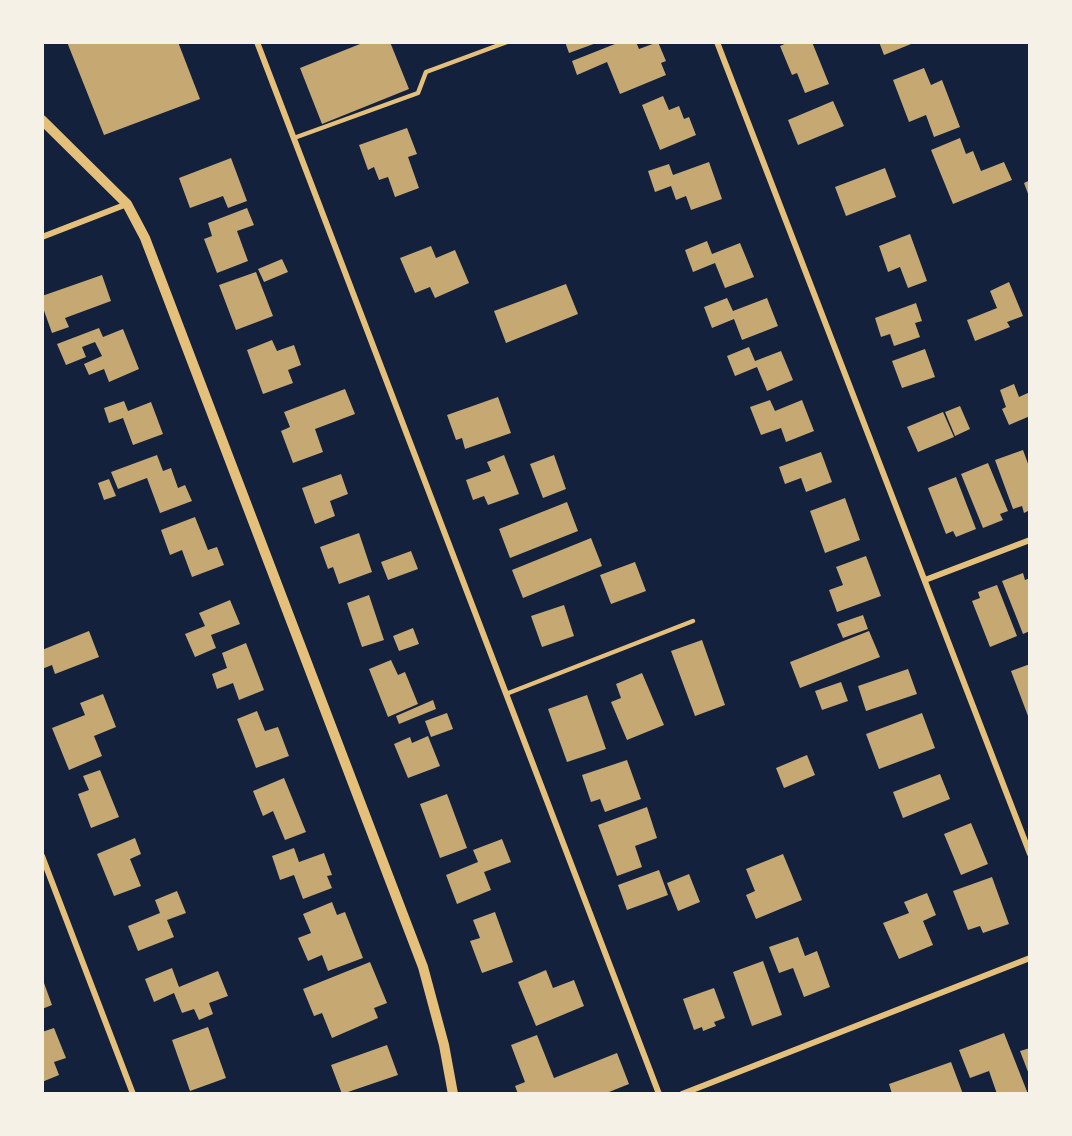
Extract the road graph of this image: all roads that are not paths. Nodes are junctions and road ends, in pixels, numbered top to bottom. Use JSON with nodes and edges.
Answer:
{"nodes":[{"id":1,"x":257,"y":42,"type":"edge"},
{"id":2,"x":507,"y":42,"type":"edge"},
{"id":3,"x":717,"y":42,"type":"edge"},
{"id":4,"x":42,"y":120,"type":"edge"},
{"id":5,"x":294,"y":138,"type":"junction"},
{"id":6,"x":127,"y":204,"type":"junction"},
{"id":7,"x":42,"y":237,"type":"edge"},
{"id":8,"x":1030,"y":540,"type":"edge"},
{"id":9,"x":925,"y":580,"type":"junction"},
{"id":10,"x":693,"y":621,"type":"dead end"},
{"id":11,"x":506,"y":694,"type":"junction"},
{"id":12,"x":1030,"y":854,"type":"edge"},
{"id":13,"x":42,"y":856,"type":"edge"},
{"id":14,"x":1030,"y":958,"type":"edge"},
{"id":15,"x":133,"y":1094,"type":"edge"},
{"id":16,"x":453,"y":1094,"type":"edge"},
{"id":17,"x":659,"y":1094,"type":"edge"},
{"id":18,"x":682,"y":1094,"type":"edge"}],
"edges":[{"from":1,"to":5,"type":"street"},
{"from":2,"to":5,"type":"lane"},
{"from":3,"to":9,"type":"street"},
{"from":4,"to":6,"type":"street"},
{"from":5,"to":11,"type":"street"},
{"from":6,"to":7,"type":"street"},
{"from":6,"to":16,"type":"street"},
{"from":8,"to":9,"type":"street"},
{"from":9,"to":12,"type":"street"},
{"from":10,"to":11,"type":"lane"},
{"from":11,"to":17,"type":"street"},
{"from":13,"to":15,"type":"street"},
{"from":14,"to":18,"type":"street"}]}
